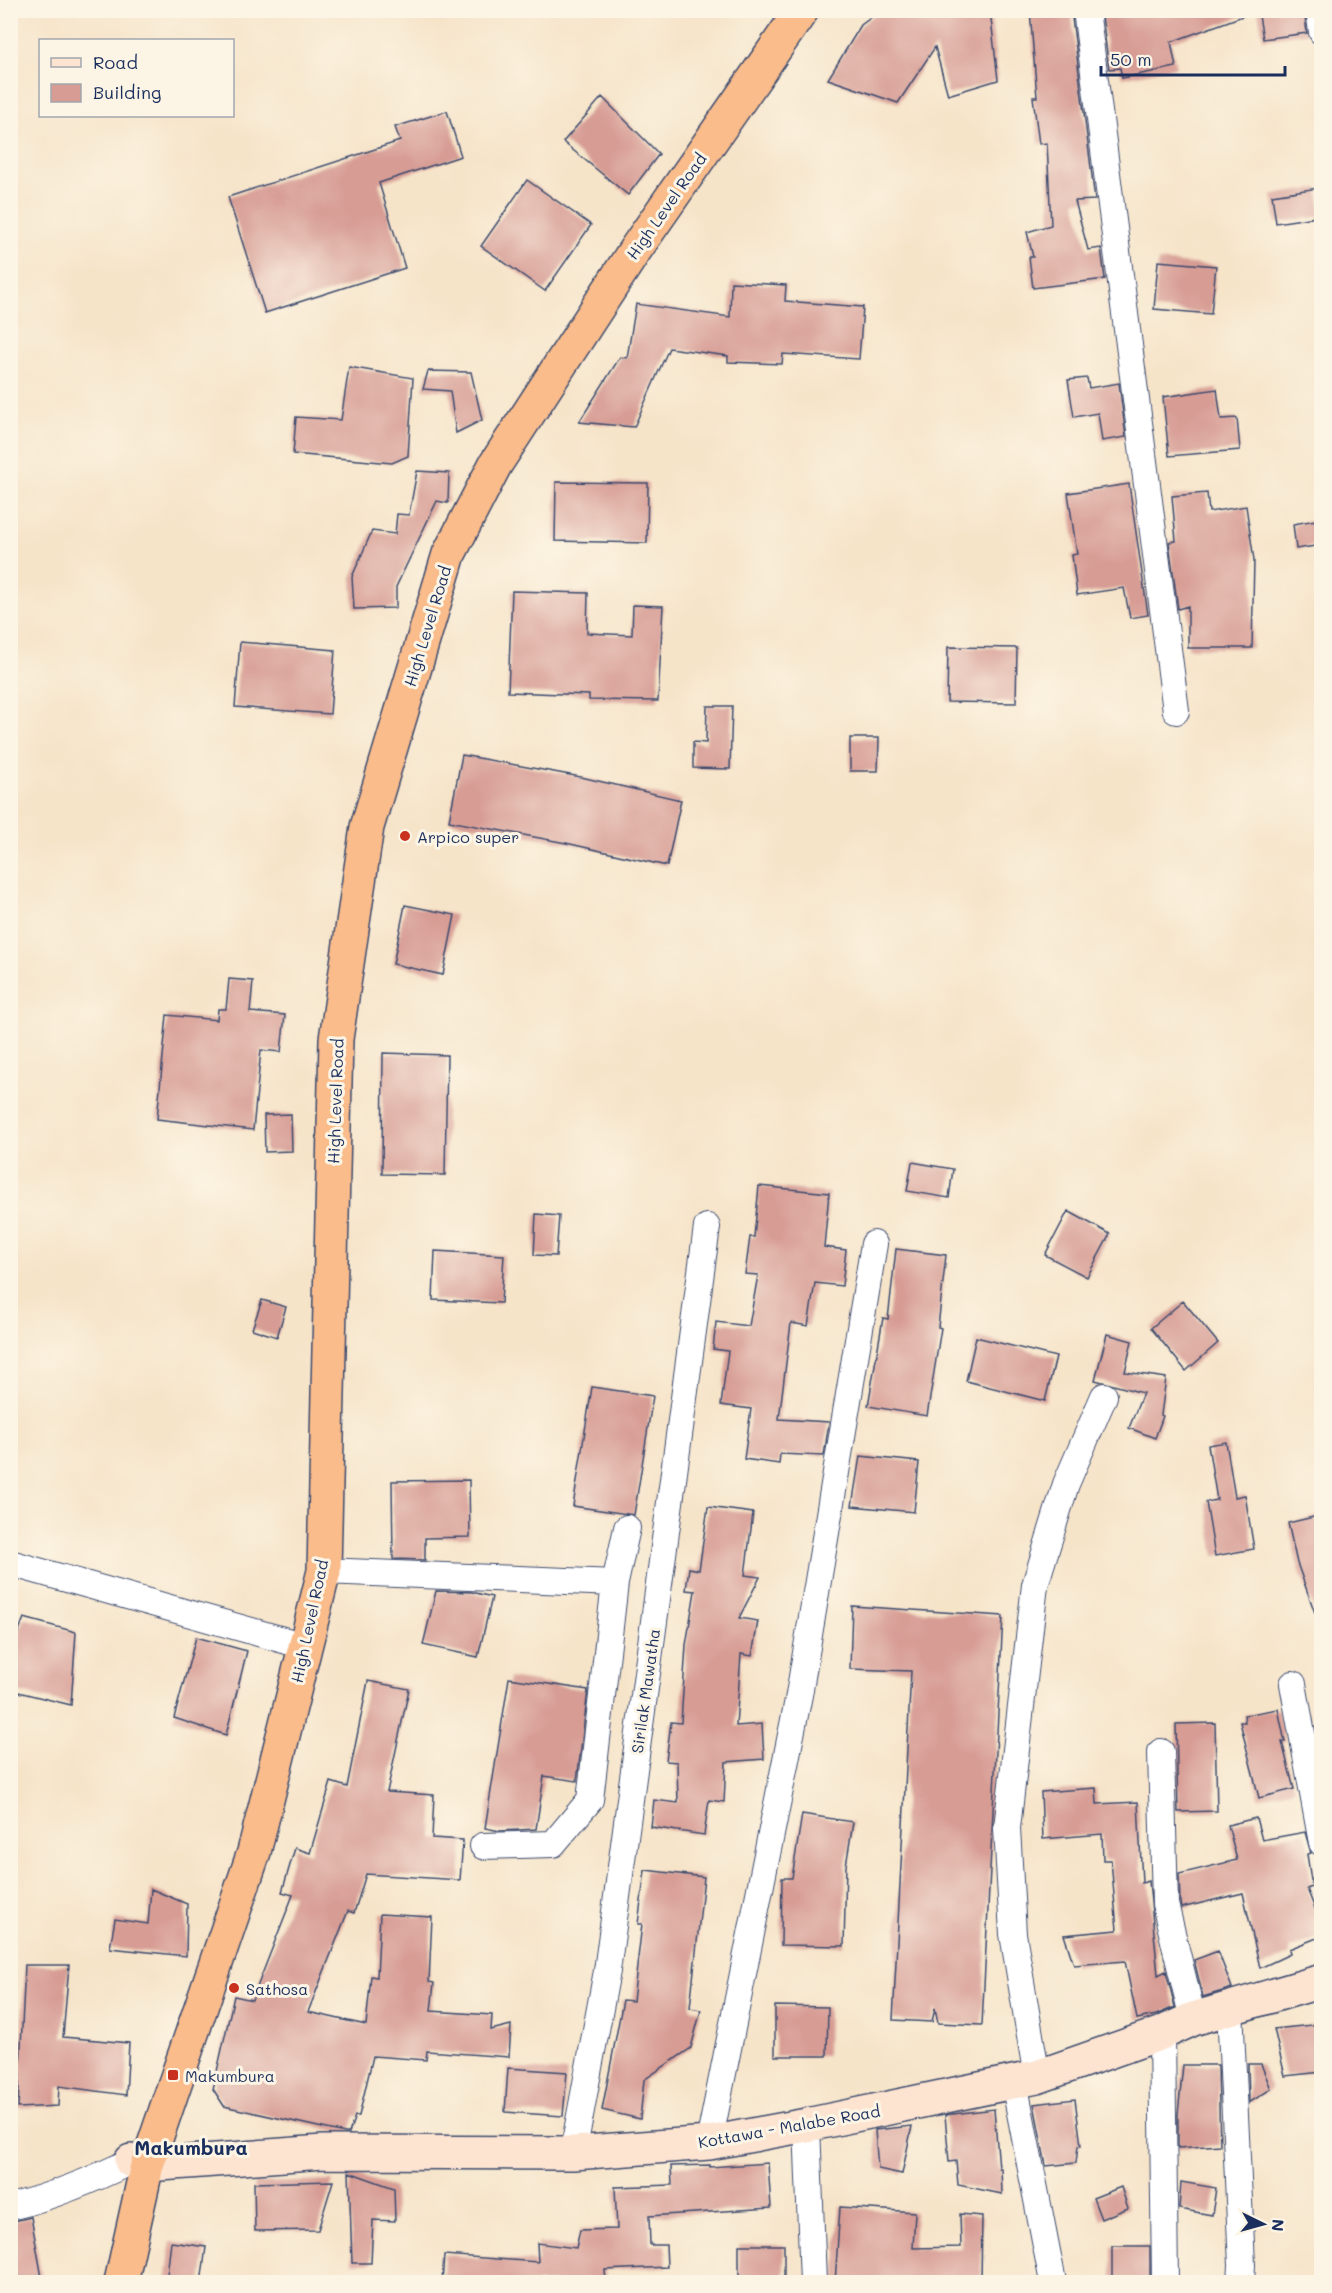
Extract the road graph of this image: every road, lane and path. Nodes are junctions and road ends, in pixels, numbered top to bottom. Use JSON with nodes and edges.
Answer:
{"nodes":[{"id":1,"x":781,"y":10,"type":"edge"},
{"id":2,"x":802,"y":10,"type":"edge"},
{"id":3,"x":1086,"y":10,"type":"edge"},
{"id":4,"x":1319,"y":10,"type":"edge"},
{"id":5,"x":1322,"y":32,"type":"edge"},
{"id":6,"x":1176,"y":711,"type":"dead end"},
{"id":7,"x":326,"y":1038,"type":"junction"},
{"id":8,"x":706,"y":1227,"type":"dead end"},
{"id":9,"x":874,"y":1244,"type":"dead end"},
{"id":10,"x":1104,"y":1395,"type":"dead end"},
{"id":11,"x":627,"y":1528,"type":"dead end"},
{"id":12,"x":10,"y":1563,"type":"edge"},
{"id":13,"x":324,"y":1571,"type":"junction"},
{"id":14,"x":615,"y":1583,"type":"junction"},
{"id":15,"x":294,"y":1643,"type":"junction"},
{"id":16,"x":1293,"y":1684,"type":"dead end"},
{"id":17,"x":1161,"y":1752,"type":"dead end"},
{"id":18,"x":1322,"y":1843,"type":"edge"},
{"id":19,"x":483,"y":1846,"type":"dead end"},
{"id":20,"x":1322,"y":1981,"type":"edge"},
{"id":21,"x":1230,"y":2008,"type":"junction"},
{"id":22,"x":1192,"y":2019,"type":"junction"},
{"id":23,"x":1162,"y":2033,"type":"junction"},
{"id":24,"x":1026,"y":2080,"type":"junction"},
{"id":25,"x":807,"y":2125,"type":"junction"},
{"id":26,"x":710,"y":2143,"type":"junction"},
{"id":27,"x":573,"y":2153,"type":"junction"},
{"id":28,"x":139,"y":2163,"type":"junction"},
{"id":29,"x":10,"y":2207,"type":"edge"},
{"id":30,"x":104,"y":2283,"type":"edge"},
{"id":31,"x":121,"y":2283,"type":"edge"},
{"id":32,"x":813,"y":2283,"type":"edge"},
{"id":33,"x":1053,"y":2283,"type":"edge"},
{"id":34,"x":1165,"y":2283,"type":"edge"},
{"id":35,"x":1241,"y":2283,"type":"edge"}],
"edges":[{"from":1,"to":7,"type":"highway","name":"High Level Road"},
{"from":2,"to":7,"type":"highway","name":"High Level Road"},
{"from":3,"to":6,"type":"street"},
{"from":4,"to":5,"type":"street"},
{"from":7,"to":13,"type":"highway","name":"High Level Road"},
{"from":7,"to":15,"type":"highway","name":"High Level Road"},
{"from":8,"to":27,"type":"street","name":"Sirilak Mawatha"},
{"from":9,"to":26,"type":"street"},
{"from":10,"to":24,"type":"street"},
{"from":11,"to":14,"type":"street"},
{"from":12,"to":15,"type":"street"},
{"from":13,"to":14,"type":"street"},
{"from":13,"to":28,"type":"highway","name":"High Level Road"},
{"from":14,"to":19,"type":"street"},
{"from":15,"to":28,"type":"highway","name":"High Level Road"},
{"from":16,"to":18,"type":"street"},
{"from":17,"to":22,"type":"street"},
{"from":20,"to":21,"type":"street","name":"Kottawa - Malabe Road"},
{"from":21,"to":22,"type":"street","name":"Kottawa - Malabe Road"},
{"from":21,"to":35,"type":"street"},
{"from":22,"to":23,"type":"street","name":"Kottawa - Malabe Road"},
{"from":23,"to":24,"type":"street","name":"Kottawa - Malabe Road"},
{"from":23,"to":34,"type":"street"},
{"from":24,"to":25,"type":"street","name":"Kottawa - Malabe Road"},
{"from":24,"to":33,"type":"street"},
{"from":25,"to":26,"type":"street","name":"Kottawa - Malabe Road"},
{"from":25,"to":32,"type":"street"},
{"from":26,"to":27,"type":"street","name":"Kottawa - Malabe Road"},
{"from":27,"to":28,"type":"street","name":"Kottawa - Malabe Road"},
{"from":28,"to":29,"type":"street"},
{"from":28,"to":30,"type":"highway","name":"High Level Road"},
{"from":28,"to":31,"type":"highway","name":"High Level Road"}]}
